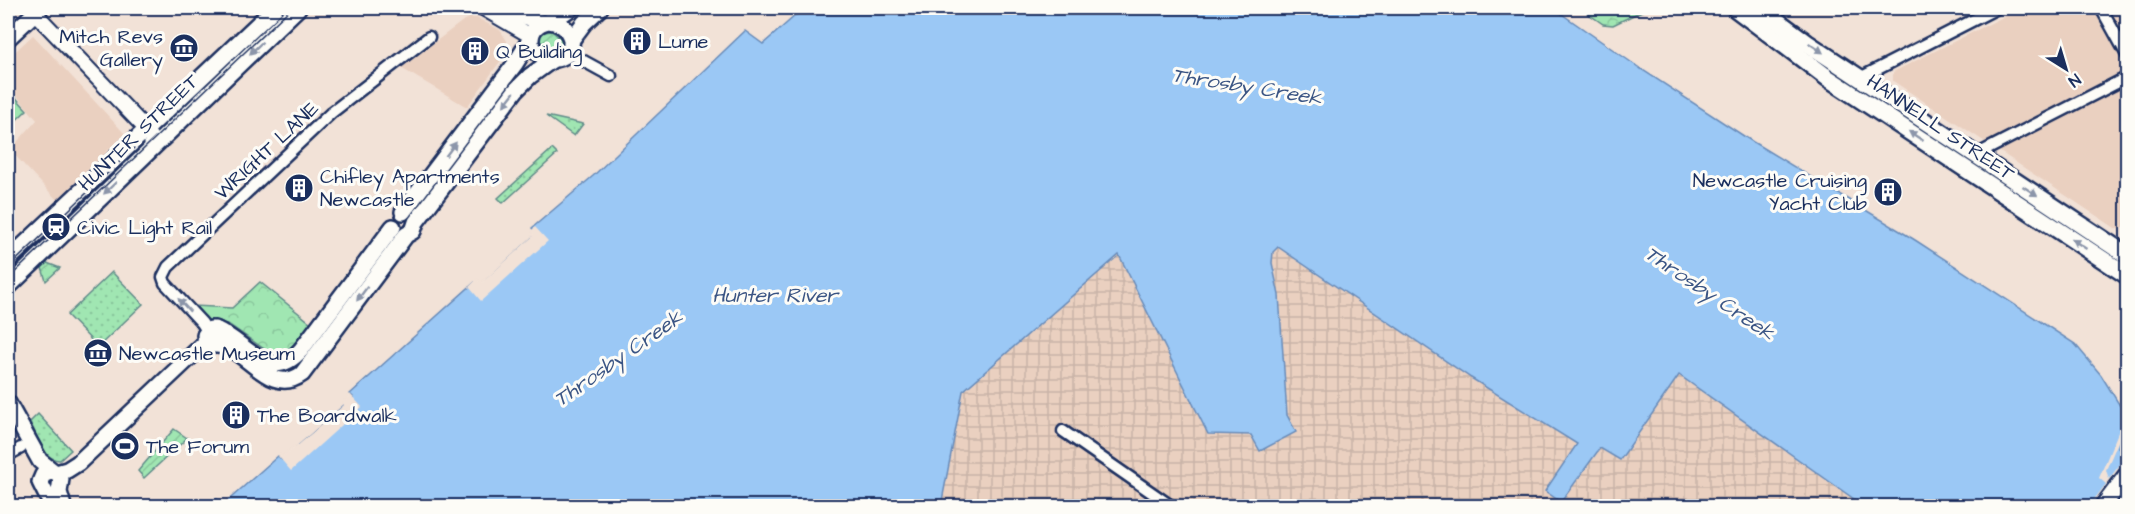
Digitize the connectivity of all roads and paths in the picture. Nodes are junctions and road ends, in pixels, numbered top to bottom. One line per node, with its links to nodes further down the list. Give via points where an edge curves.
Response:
1 (275, 8): 22 (main road, HUNTER STREET)
2 (298, 8): 23 (main road, HUNTER STREET, one-way to 23)
3 (483, 8): 15 (street)
4 (504, 8): 12 (street, via 517,15)
5 (571, 8): 12 (main road)
6 (600, 8): 16 (main road, via 584,23)
7 (1760, 8): 21 (highway, HANNELL STREET, one-way to 21)
8 (1996, 8): 21 (street)
9 (2101, 8): 17 (street)
10 (35, 9): 14 (main road); 22 (street)
11 (1743, 10): 29 (highway, HANNELL STREET, one-way to 11, via 1828,78)
12 (548, 21): 15 (main road, via 536,27); 16 (main road, via 566,29)
13 (429, 37): 31 (street, WRIGHT LANE, one-way to 13, via 166,286 165,272 297,144)
14 (8, 38)
15 (531, 38): 18 (main road, via 537,52); 25 (main road, one-way to 15)
16 (570, 46): 18 (main road, via 562,57); 19 (street)
17 (2127, 57)
18 (552, 60): 25 (main road, one-way to 25, via 516,90)
19 (611, 76)
20 (2127, 77): 24 (street)
21 (1860, 78): 24 (highway, HANNELL STREET)
22 (146, 129): 23 (street); 28 (main road, HUNTER STREET)
23 (152, 148): 30 (main road, HUNTER STREET, one-way to 30)
24 (1976, 155): 27 (highway, HANNELL STREET, one-way to 27)
25 (410, 217): 26 (main road, via 413,231); 26 (main road, via 395,217)
26 (399, 231): 31 (main road, via 287,363 267,363 232,338)
27 (2123, 248)
28 (8, 260)
29 (2127, 276)
30 (8, 287)
31 (211, 337): 37 (main road)
32 (8, 403): 35 (main road)
33 (8, 417): 35 (main road)
34 (1063, 431): 41 (street)
35 (19, 449): 37 (main road, via 40,461); 38 (main road)
36 (2127, 473): 42 (main road)
37 (57, 479): 38 (main road, via 51,492); 40 (main road)
38 (41, 486): 39 (main road)
39 (52, 507)
40 (63, 507)
41 (1171, 507)
42 (2103, 507)

